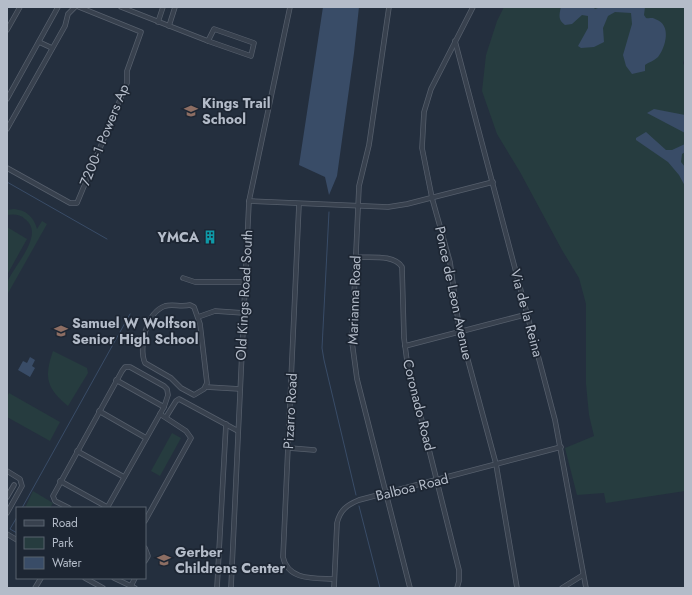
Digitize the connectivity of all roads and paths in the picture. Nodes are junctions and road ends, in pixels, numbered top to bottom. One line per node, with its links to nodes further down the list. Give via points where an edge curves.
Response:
1 (20, 7): 13 (street)
2 (58, 7): 16 (street)
3 (75, 7): 17 (street, via 68,14 65,26)
4 (79, 7): 20 (street, 7200-1 Powers Ap, via 141,32 127,71 127,83 77,203 70,203)
5 (121, 7): 11 (street)
6 (163, 7): 11 (street)
7 (175, 7): 12 (street)
8 (290, 7): 23 (street, Old Kings Road South)
9 (389, 7): 25 (street, Marianna Road, via 369,145 359,186)
10 (473, 7): 15 (street, Ponce de Leon Avenue)
11 (158, 22): 12 (street)
12 (169, 26): 14 (street)
13 (7, 30)
14 (208, 41): 14 (street, via 251,56 254,43 214,29)
15 (455, 41): 21 (street, Via de la Reina); 22 (street, Ponce de Leon Avenue, via 431,89 424,112 422,148)
16 (39, 42): 17 (street); 18 (street)
17 (52, 48): 19 (street)
18 (7, 98)
19 (7, 129)
20 (7, 168)
21 (493, 182): 22 (street); 30 (street, Via de la Reina)
22 (432, 198): 25 (street, via 396,206); 32 (street, Ponce de Leon Avenue, via 447,247)
23 (249, 202): 24 (street); 28 (street, Old Kings Road South)
24 (299, 204): 25 (street); 45 (street, Pizarro Road)
25 (358, 206): 26 (street, Marianna Road)
26 (356, 257): 33 (street, Coronado Road, via 391,259 398,261 402,267); 54 (street, Marianna Road, via 352,329 354,361)
27 (183, 278): 28 (street, via 195,282)
28 (245, 282): 29 (street, Old Kings Road South)
29 (244, 313): 31 (street, via 216,311); 36 (street, Old Kings Road South)
30 (528, 314): 32 (street); 44 (street, Via de la Reina)
31 (198, 317): 35 (street, via 204,350); 35 (street, via 194,307 190,305 163,307 153,316 144,335 143,351 145,363 171,378 190,394 194,395)
32 (460, 332): 33 (street); 48 (street, Ponce de Leon Avenue)
33 (405, 346): 51 (street, Coronado Road)
34 (116, 380): 37 (street); 37 (street, via 123,369 130,367 164,386 168,391); 38 (street)
35 (206, 387): 36 (street)
36 (240, 389): 42 (street, Old Kings Road South)
37 (164, 407): 39 (street)
38 (99, 412): 43 (street); 47 (street)
39 (160, 414): 40 (street); 43 (street)
40 (166, 417): 41 (street, via 179,399); 60 (street, via 191,438)
41 (226, 424): 42 (street); 71 (street)
42 (238, 431): 72 (street, Old Kings Road South)
43 (146, 438): 50 (street)
44 (561, 447): 48 (street, Balboa Road); 63 (street, Via de la Reina)
45 (289, 448): 46 (street); 67 (street, Pizarro Road, via 283,554 285,562 291,572 298,576)
46 (314, 450)
47 (77, 451): 50 (street); 52 (street)
48 (496, 464): 51 (street, Balboa Road); 76 (street, Ponce de Leon Avenue)
49 (7, 471): 59 (street, via 20,479 22,486)
50 (124, 477): 58 (street)
51 (437, 480): 54 (street, Balboa Road); 75 (street, Coronado Road, via 460,570)
52 (60, 481): 56 (street, via 52,496 55,501); 57 (street)
53 (14, 485): 55 (street)
54 (386, 493): 67 (street, Balboa Road, via 352,503 342,510 337,523); 74 (street, Marianna Road)
55 (7, 497)
56 (67, 507)
57 (105, 507)
58 (108, 507)
59 (7, 513)
60 (146, 519)
61 (7, 534): 62 (street)
62 (16, 539)
63 (583, 575): 77 (street); 78 (street, Via de la Reina)
64 (40, 579): 68 (street)
65 (87, 579): 69 (street)
66 (116, 579): 70 (street)
67 (334, 579): 73 (street, Balboa Road)
68 (35, 588)
69 (103, 588)
70 (132, 588)
71 (218, 588)
72 (231, 588)
73 (334, 588)
74 (410, 588)
75 (457, 588)
76 (517, 588)
77 (562, 588)
78 (586, 588)

